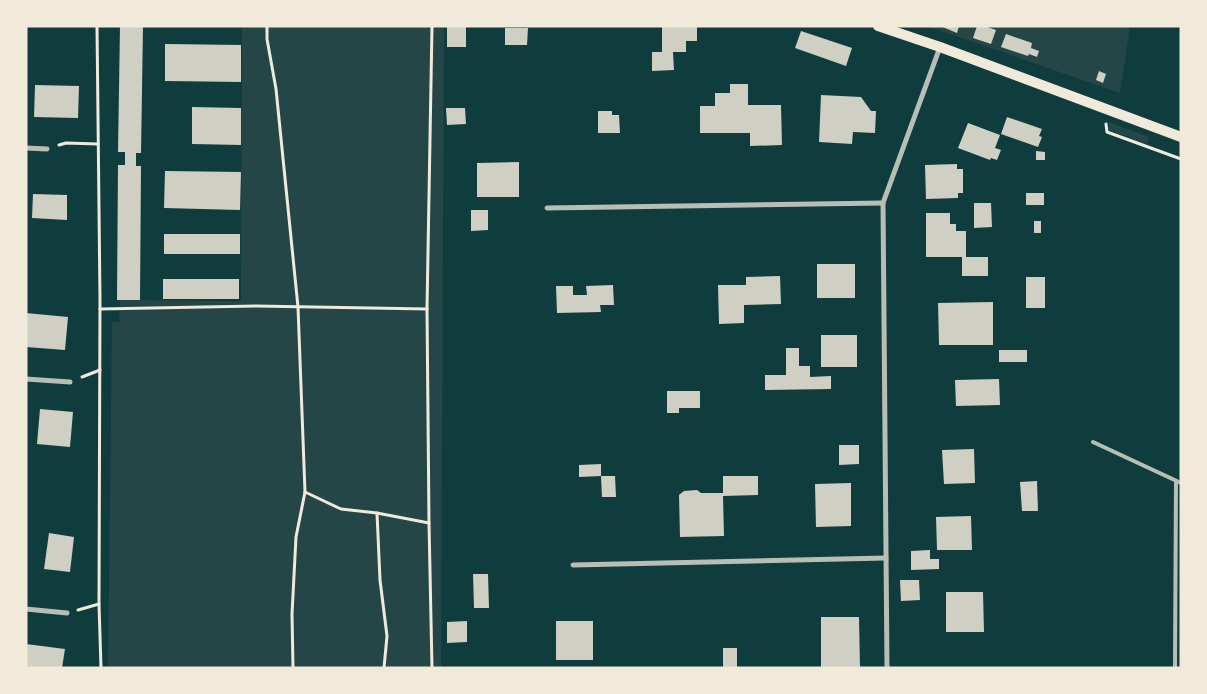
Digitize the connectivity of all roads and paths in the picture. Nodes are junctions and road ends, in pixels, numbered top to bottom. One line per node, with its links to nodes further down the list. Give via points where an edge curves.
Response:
1 (97, 26): 8 (path)
2 (267, 26): 14 (path)
3 (432, 26): 16 (path)
4 (878, 26): 5 (main road)
5 (940, 47): 7 (main road); 12 (street)
6 (1107, 132): 11 (path)
7 (1181, 137)
8 (98, 144): 10 (path, via 66,143); 15 (path)
9 (26, 148): 10 (street)
10 (47, 149)
11 (1181, 159)
12 (883, 203): 13 (street); 25 (street)
13 (547, 208)
14 (298, 307): 15 (path); 16 (path); 22 (path)
15 (100, 309): 17 (path)
16 (427, 309): 24 (path)
17 (100, 370): 19 (path); 27 (path)
18 (26, 378): 19 (street)
19 (70, 382)
20 (1093, 442): 21 (lane)
21 (1178, 482): 35 (lane)
22 (305, 492): 23 (path, via 341,509); 31 (path, via 296,537)
23 (377, 513): 24 (path); 32 (path, via 387,636)
24 (429, 523): 33 (path)
25 (886, 558): 26 (street); 34 (street)
26 (572, 565)
27 (99, 604): 29 (path); 30 (path)
28 (26, 609): 29 (street)
29 (67, 613)
30 (101, 668)
31 (293, 668)
32 (384, 668)
33 (432, 668)
34 (887, 668)
35 (1175, 668)

